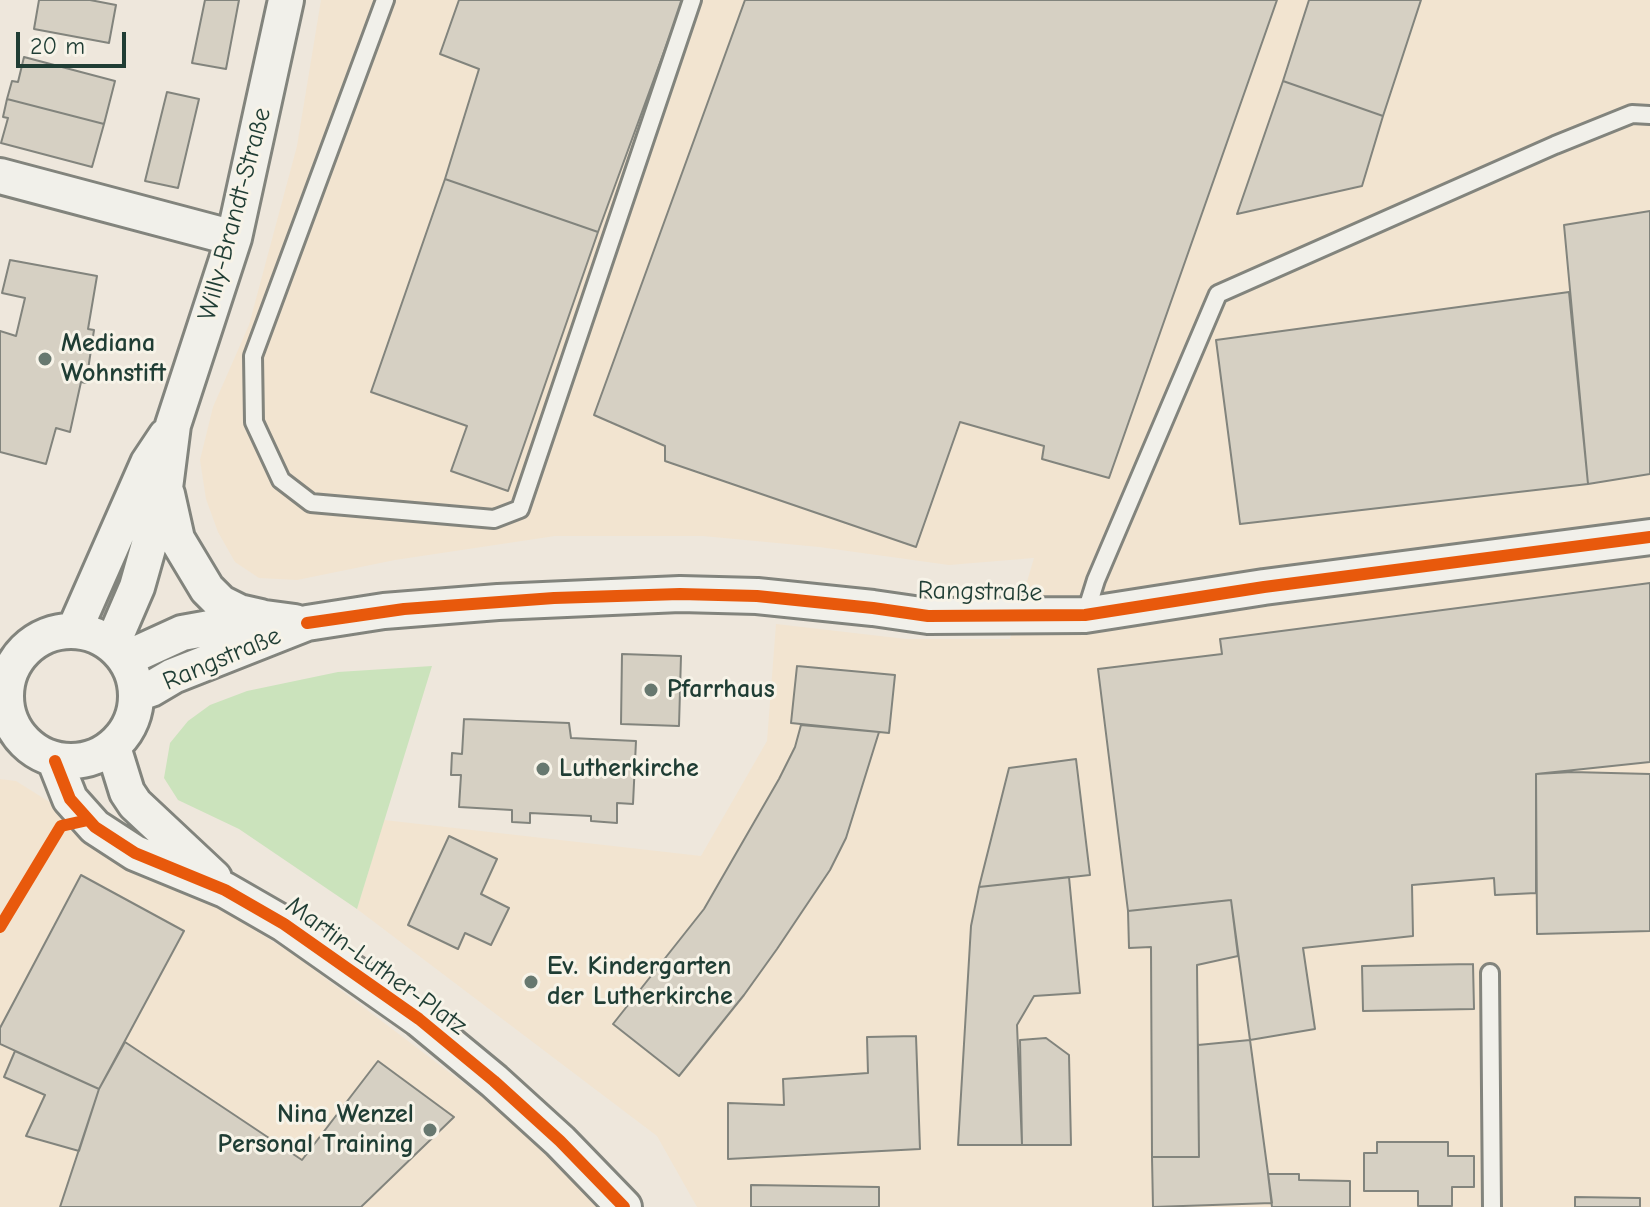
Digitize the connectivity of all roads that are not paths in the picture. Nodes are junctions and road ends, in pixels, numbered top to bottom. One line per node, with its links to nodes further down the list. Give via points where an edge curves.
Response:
1 (286, 0): 6 (street, Willy-Brandt-Straße)
2 (385, 0): 3 (lane, via 253,356 254,422 281,480 311,503 494,519 520,509)
3 (692, 0)
4 (1650, 115): 10 (lane, via 1632,114 1555,145 1218,294)
5 (0, 176): 6 (street)
6 (234, 238): 7 (street, Willy-Brandt-Straße)
7 (173, 425): 8 (street, Willy-Brandt-Straße); 13 (street, Willy-Brandt-Straße, via 148,463)
8 (165, 488): 11 (street, via 177,539 207,589 239,612); 14 (street, Willy-Brandt-Straße)
9 (1650, 537): 10 (street, Rangstraße)
10 (1085, 615): 12 (street, Rangstraße, via 928,616 757,596 680,594 404,609)
11 (265, 618): 12 (street, Rangstraße); 14 (street, Rangstraße, via 182,633)
12 (307, 623): 15 (street, Rangstraße)
13 (74, 631): 14 (street, via 88,633); 16 (street, via 57,632 27,648 15,661)
14 (118, 652): 15 (street, via 131,670)
15 (137, 694): 18 (street, via 131,723)
16 (3, 695): 17 (street, via 13,727)
17 (11, 745): 19 (street)
18 (113, 747): 19 (street, via 86,761); 20 (street, Martin-Luther-Platz, via 135,804)
19 (55, 761): 20 (street, Martin-Luther-Platz, via 70,799 95,827 135,853)
20 (225, 890): 22 (street, Martin-Luther-Platz, via 284,924 419,1019 560,1141)
21 (1490, 973): 23 (lane)
22 (624, 1207)
23 (1492, 1207)

